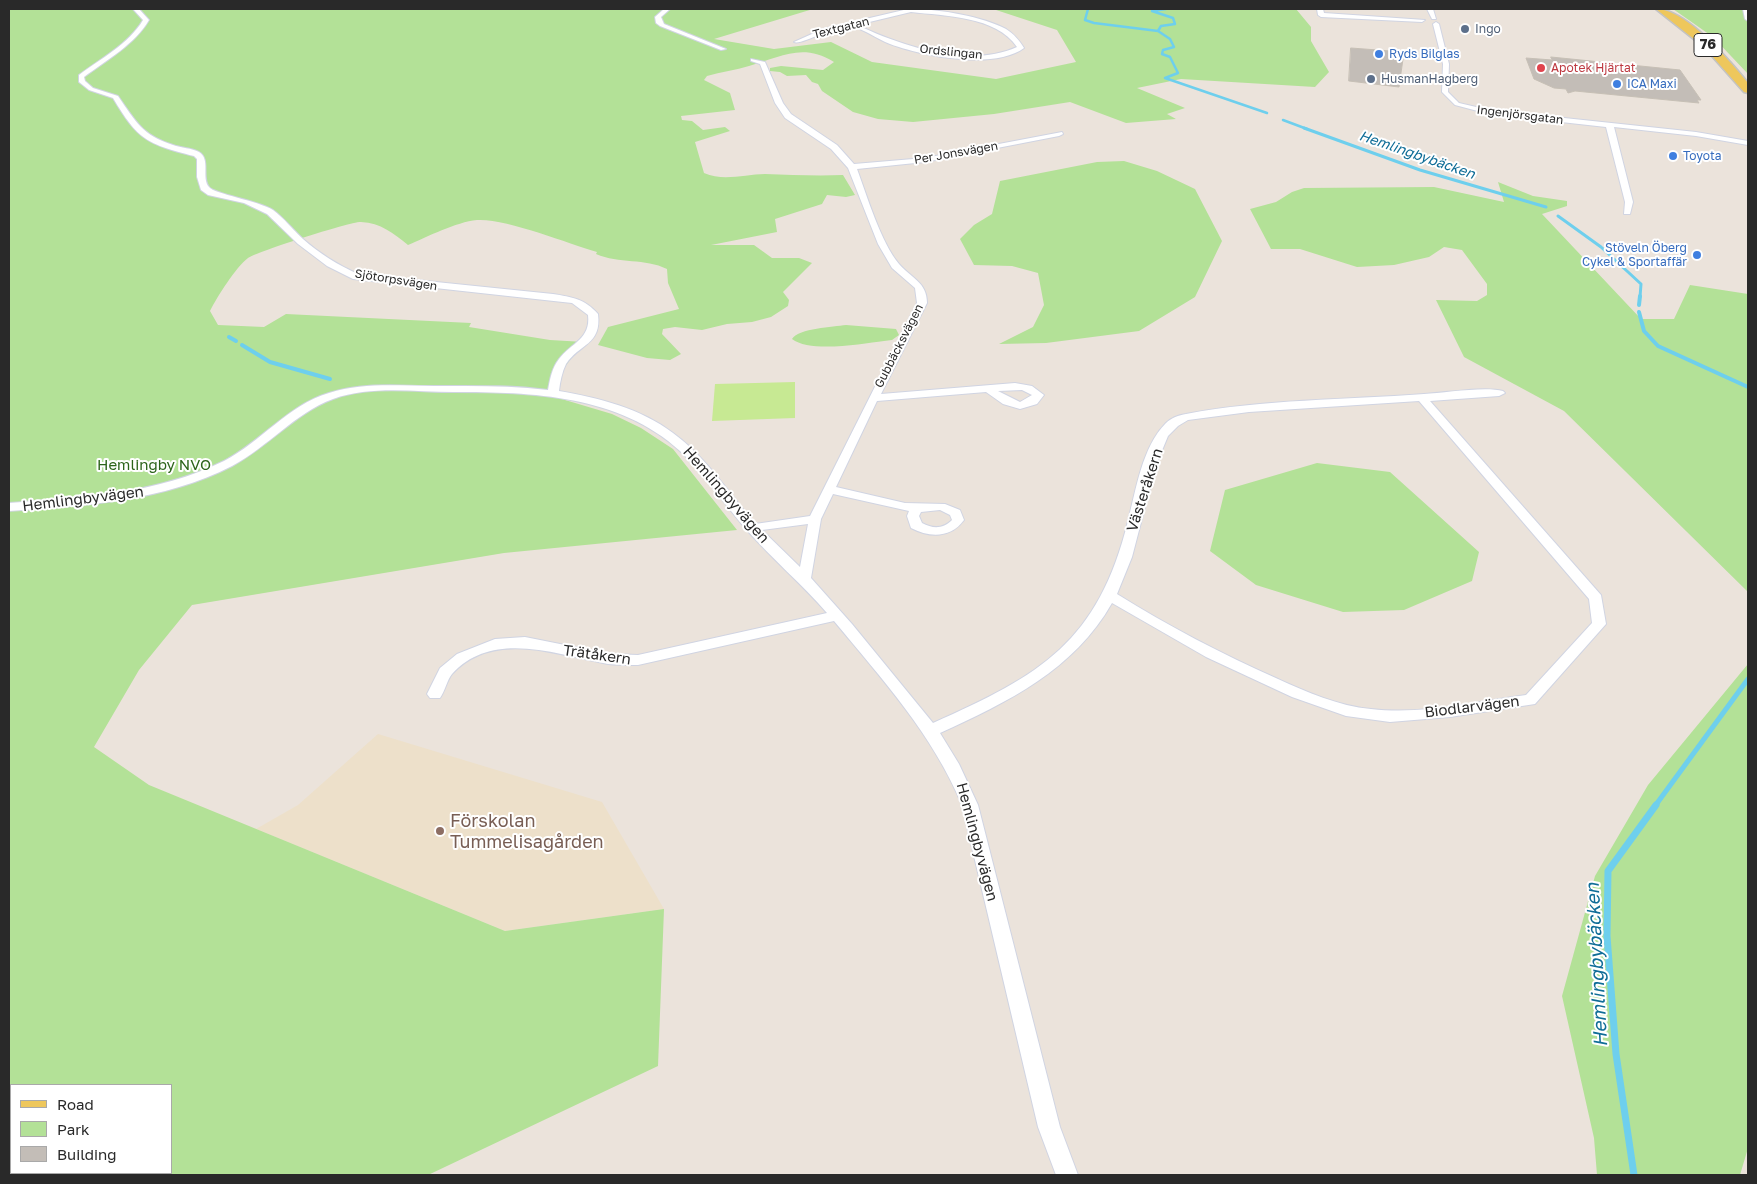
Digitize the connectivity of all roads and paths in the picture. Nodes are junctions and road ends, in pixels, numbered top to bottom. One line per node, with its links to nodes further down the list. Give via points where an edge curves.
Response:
1 (136, 9): 23 (street, Sjötorpsvägen, via 146,20 144,24 81,76 82,82 91,89 116,97 133,126 142,134 197,154 201,159 200,177 204,188 211,193 247,201 270,212 300,242 330,264 356,277 552,297 582,304 593,314 594,327 586,342 563,361)
2 (667, 9): 12 (street, via 658,18 662,25)
3 (912, 9): 10 (street, Textgatan); 10 (street, Ordslingan, via 979,20 1008,33 1021,48 996,56 942,53 898,45)
4 (1430, 9): 9 (street, Ingenjörsgatan)
5 (1660, 9): 14 (main road, 76, via 1688,26 1728,65)
6 (1746, 9): 8 (street)
7 (1320, 12): 9 (street)
8 (1748, 19)
9 (1439, 21): 15 (street, Ingenjörsgatan, via 1446,64 1445,92 1457,104 1496,113)
10 (852, 25): 11 (street, Textgatan, via 817,32)
11 (798, 42)
12 (723, 49)
13 (753, 60): 20 (street, Gubbäcksvägen, via 763,63 788,116 834,148)
14 (1748, 90)
15 (1610, 126): 17 (street, Ingenjörsgatan); 21 (street, via 1629,202)
16 (1059, 134): 20 (street, Per Jonsvägen, via 925,160)
17 (1696, 134): 18 (street, Ingenjörsgatan); 19 (street, Ingenjörsgatan)
18 (1748, 136)
19 (1748, 143)
20 (852, 167): 25 (street, Gubbäcksvägen, via 882,244 895,266 919,287 922,295 922,303)
21 (1627, 212)
22 (989, 389): 25 (street, Gubbäcksvägen)
23 (552, 392): 28 (street, Hemlingbyvägen, via 435,388 350,391 295,413 257,445 228,463 190,479 139,494); 31 (street, Hemlingbyvägen, via 636,415 671,434)
24 (1499, 393): 26 (street, Västeråkern)
25 (873, 398): 27 (street, Gubbäcksvägen)
26 (1423, 399): 33 (street, Västeråkern, via 1249,409 1186,416 1169,426 1144,483 1128,547); 33 (street, Biodlarvägen, via 1596,598 1599,624 1530,700 1410,715 1372,715 1344,710 1318,702 1242,668)
27 (830, 489): 29 (street); 30 (street, Gubbäcksvägen)
28 (9, 507)
29 (916, 508)
30 (815, 519): 31 (street); 32 (street, Gubbäcksvägen)
31 (752, 528): 32 (street, Hemlingbyvägen)
32 (804, 580): 34 (street, Hemlingbyvägen)
33 (1110, 596): 36 (street, Västeråkern, via 1092,624 1062,656 1028,682)
34 (837, 616): 35 (street, Trätåkern, via 638,660 610,659 525,642 495,644 462,658 444,672); 36 (street, Hemlingbyvägen)
35 (435, 694)
36 (931, 731): 37 (street, Hemlingbyvägen, via 958,774 970,805 1044,1108)
37 (1067, 1175)

